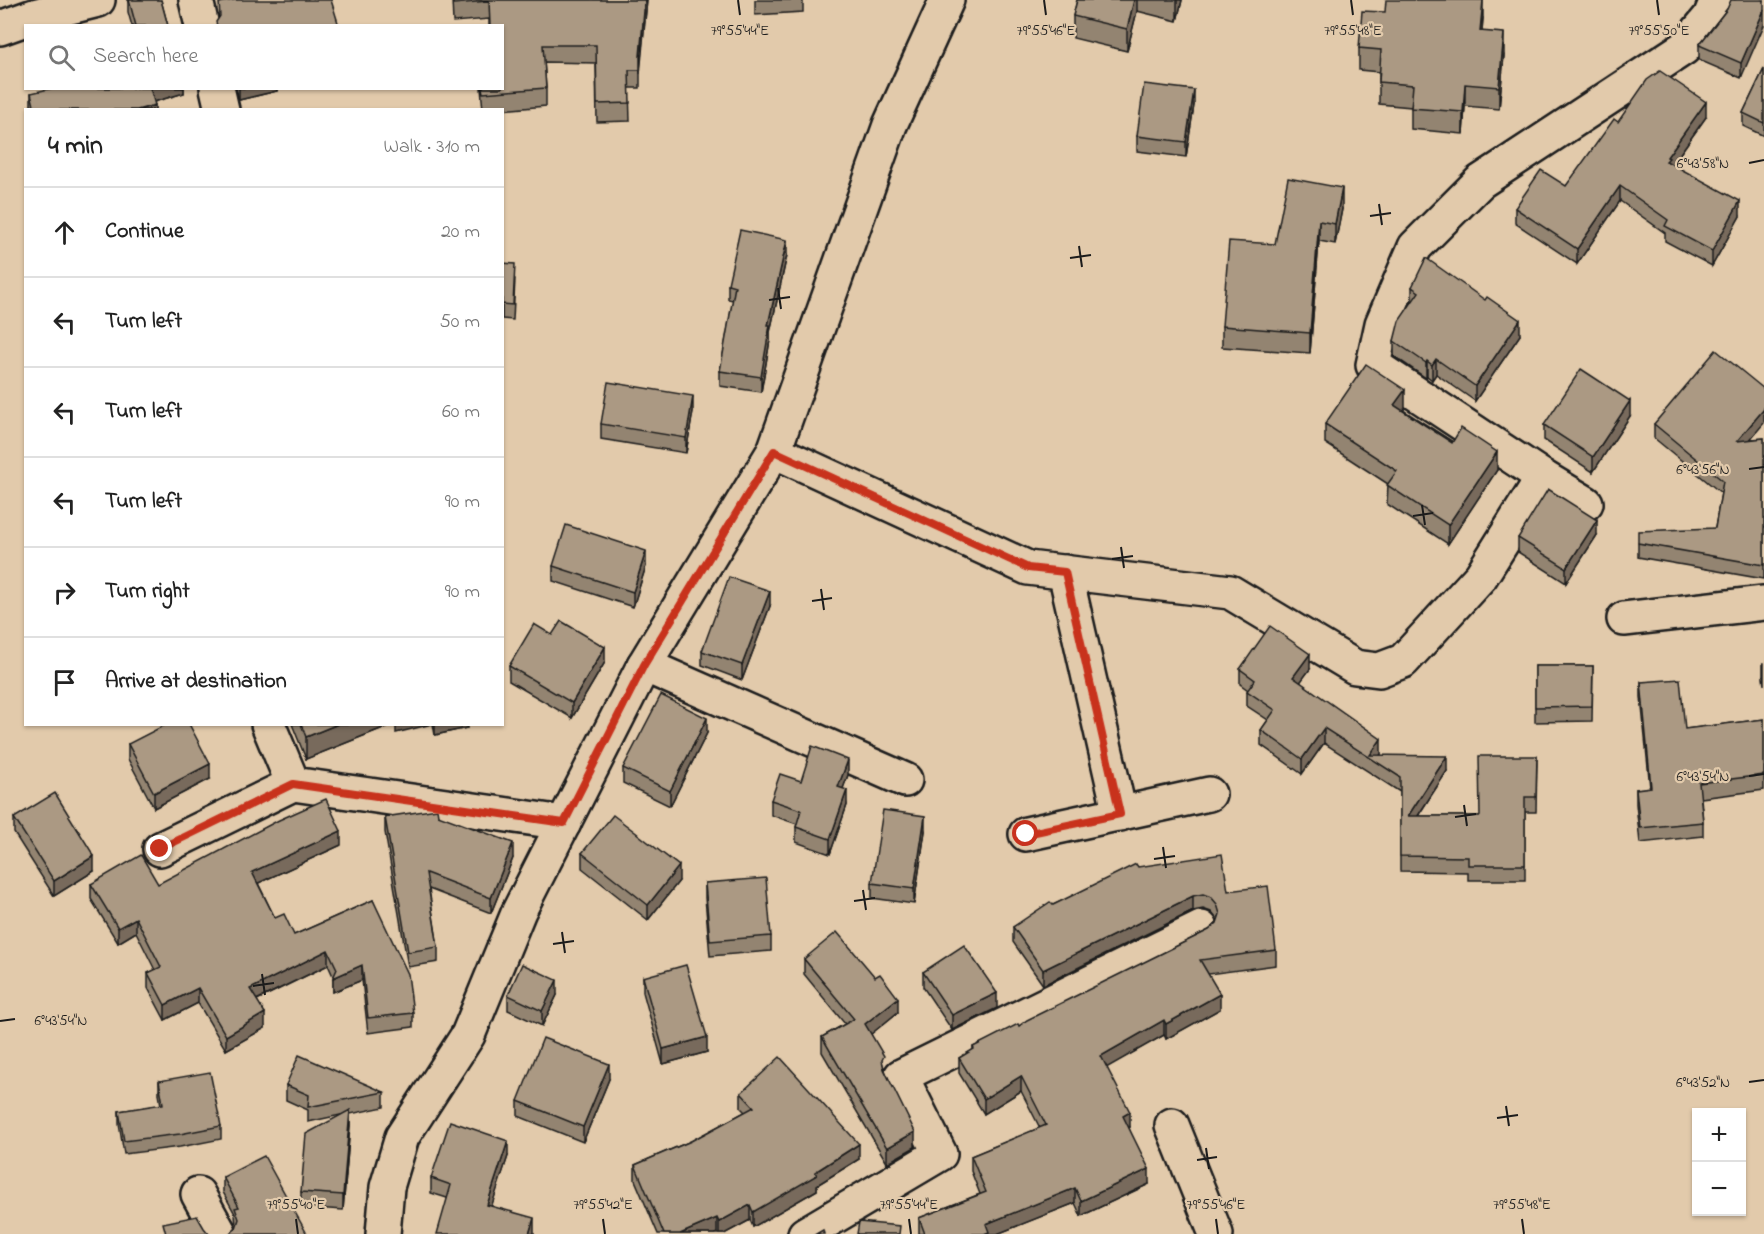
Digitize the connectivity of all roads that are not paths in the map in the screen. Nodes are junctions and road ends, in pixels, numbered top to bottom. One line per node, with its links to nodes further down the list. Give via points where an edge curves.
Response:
1 (98, 0): 6 (street)
2 (196, 0): 5 (street)
3 (947, 0): 9 (street, via 890,125)
4 (1717, 0): 10 (street, via 1710,17 1684,48 1480,182 1415,247 1382,324 1373,365)
5 (202, 24)
6 (0, 28)
7 (217, 90): 8 (street)
8 (222, 108)
9 (774, 451): 12 (street, via 1028,568); 15 (street)
10 (1544, 477): 11 (street); 12 (street, via 1481,576 1403,661 1379,670 1355,667 1230,592)
11 (1586, 503)
12 (1065, 572): 20 (street)
13 (1764, 603): 14 (street)
14 (1624, 619)
15 (644, 665): 17 (street); 21 (street)
16 (269, 726): 18 (street)
17 (906, 780)
18 (293, 784): 21 (street); 23 (street)
19 (1209, 794): 20 (street)
20 (1120, 814): 22 (street)
21 (564, 823): 28 (street, via 519,911 468,1035 402,1137 387,1187)
22 (1026, 834)
23 (160, 849)
24 (1201, 928): 29 (street, via 901,1076 940,1154)
25 (1172, 1125): 30 (street)
26 (198, 1194): 27 (street)
27 (220, 1234)
28 (383, 1234)
29 (805, 1234)
30 (1216, 1234)

